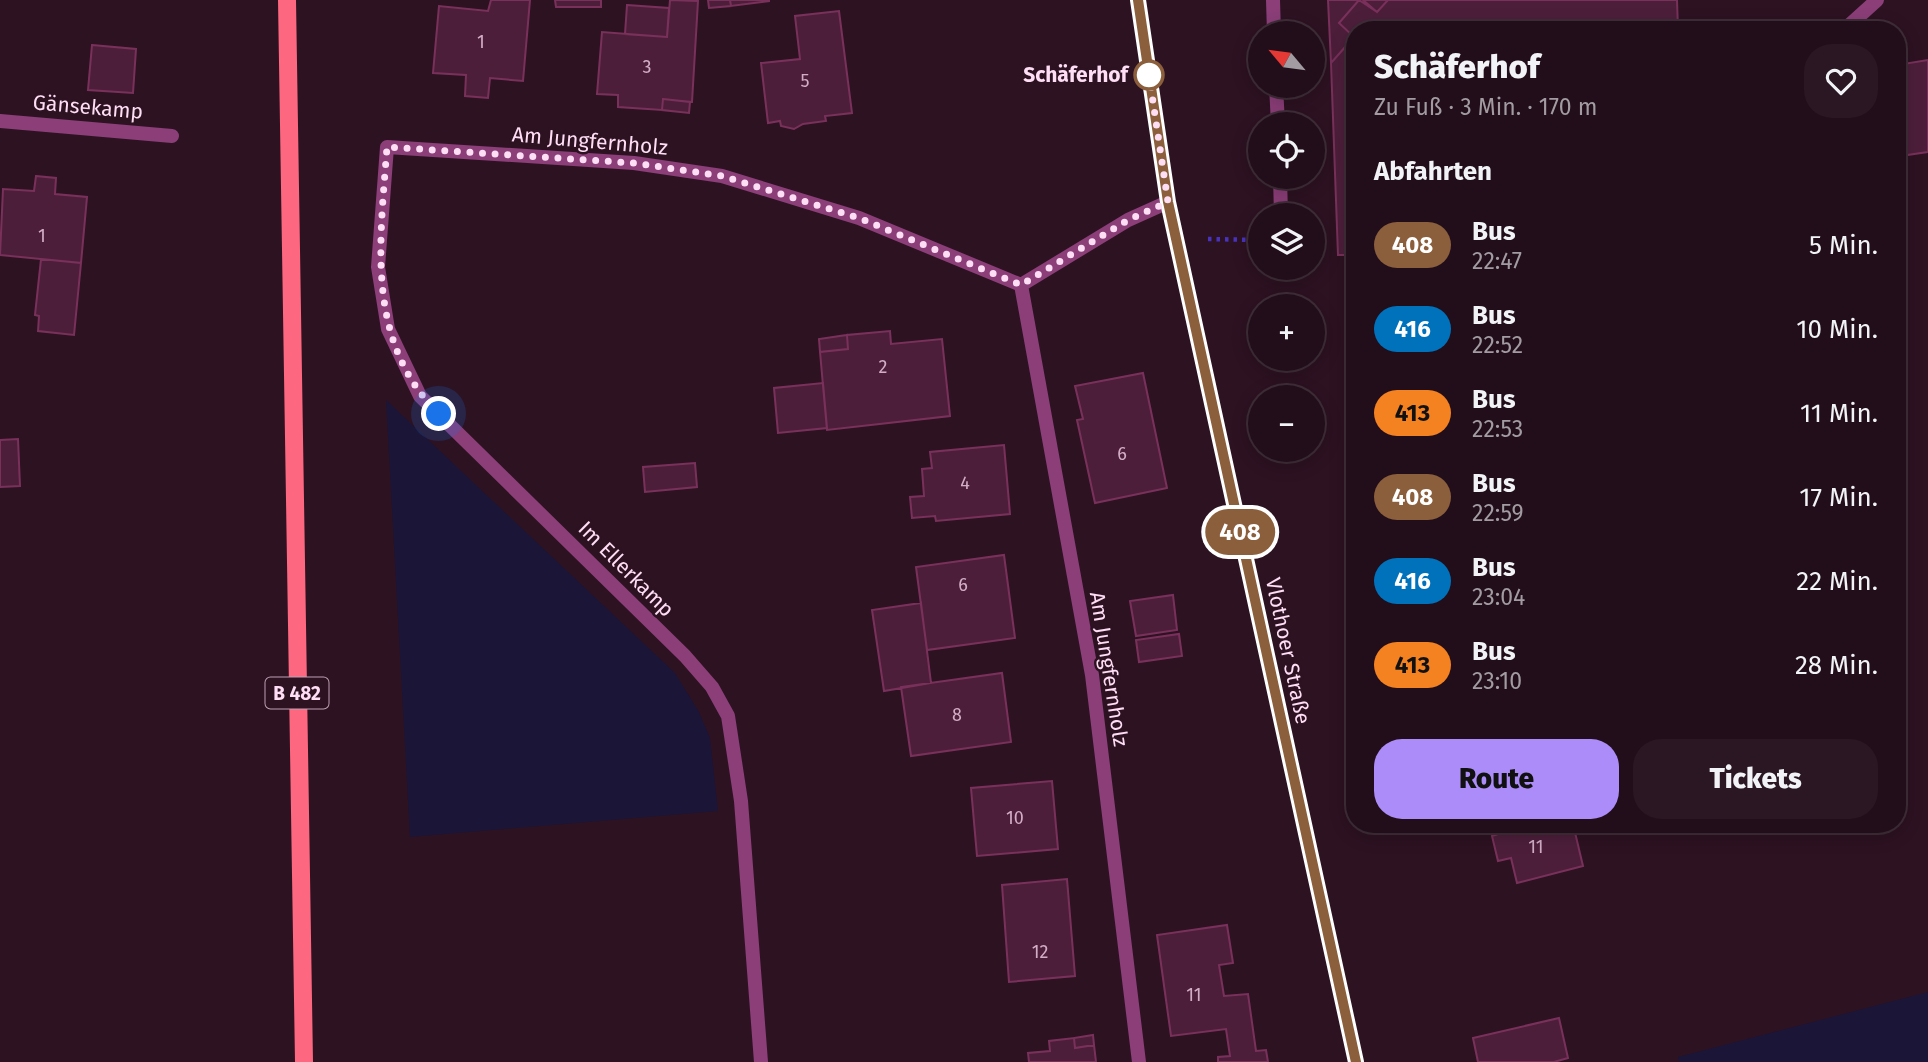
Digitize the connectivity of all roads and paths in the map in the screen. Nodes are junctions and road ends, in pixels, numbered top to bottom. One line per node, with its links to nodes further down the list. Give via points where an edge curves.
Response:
1 (288, 0): 14 (main road, B 482)
2 (1138, 0): 10 (street, Vlothoer Straße)
3 (1273, 0): 5 (street)
4 (1877, 0): 6 (street)
5 (1274, 21)
6 (1854, 21)
7 (0, 121): 8 (street, Gänsekamp)
8 (172, 136)
9 (387, 147): 13 (street, Am Jungfernholz, via 634,163 722,176 859,218); 15 (street, Im Ellerkamp, via 378,267 388,329 420,396 685,656 712,687 728,716 741,801)
10 (1168, 202): 11 (street, Vlothoer Straße); 13 (street, via 1128,220)
11 (1176, 238): 12 (path); 17 (street, Vlothoer Straße)
12 (1248, 240)
13 (1021, 285): 16 (street, Am Jungfernholz, via 1091,675)
14 (304, 1062)
15 (761, 1062)
16 (1139, 1062)
17 (1356, 1062)

